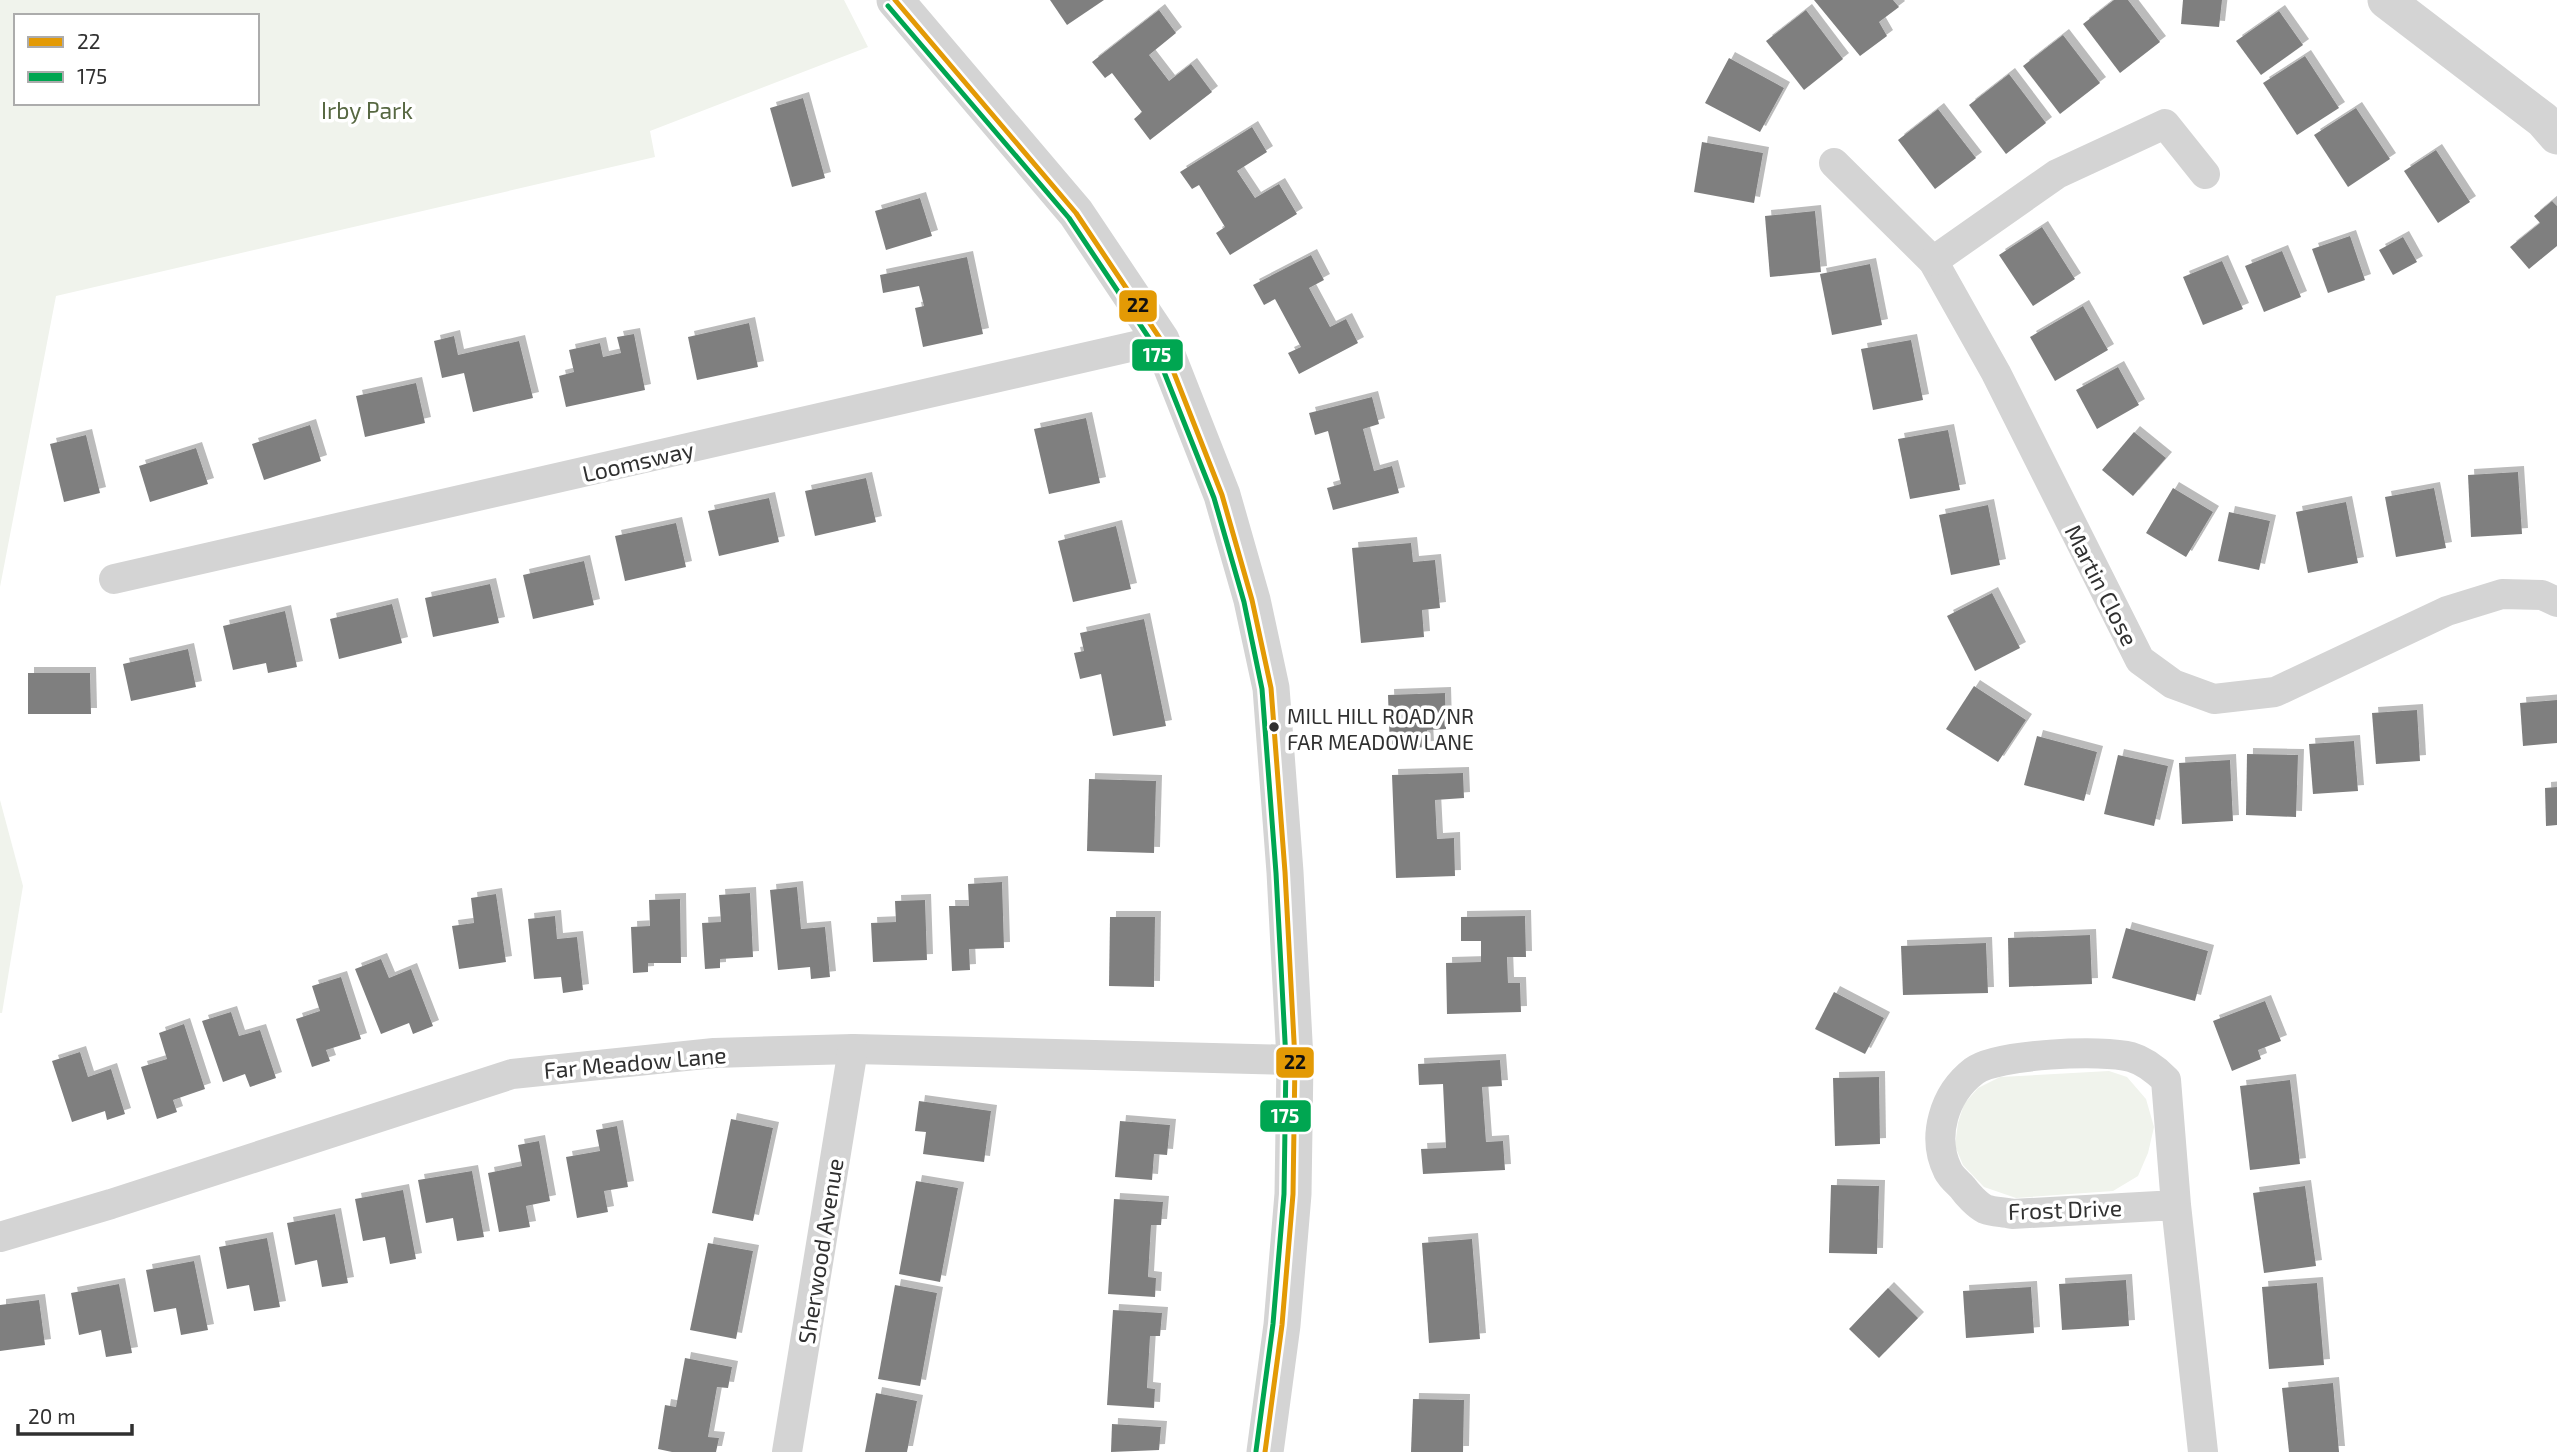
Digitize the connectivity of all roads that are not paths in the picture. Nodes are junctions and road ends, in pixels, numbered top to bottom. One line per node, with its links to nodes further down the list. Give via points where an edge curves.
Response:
1 (895, 0): 7 (street, via 1076,213)
2 (2386, 0): 3 (street, via 2543,120)
3 (2557, 136)
4 (1834, 163): 6 (street, Martin Close)
5 (2204, 174): 6 (street, via 2165,124 2057,174)
6 (1933, 261): 9 (street, Martin Close, via 1996,373 2140,660 2173,684 2214,699 2275,691 2447,611 2502,594 2542,596)
7 (1161, 340): 8 (street, Loomsway); 11 (street, via 1222,495 1271,688)
8 (114, 579)
9 (2557, 602)
10 (853, 1049): 11 (street, Far Meadow Lane); 13 (street, Far Meadow Lane, via 714,1053 512,1074); 14 (street, Sherwood Avenue)
11 (1295, 1060): 15 (street, via 1293,1194)
12 (2176, 1205): 12 (street, Frost Drive, via 2166,1080 2132,1057 2097,1052 2006,1060 1976,1069 1955,1090 1943,1116 1939,1143 1949,1172 1985,1209 2012,1214); 16 (street, Frost Drive)
13 (0, 1237)
14 (787, 1452)
15 (1265, 1452)
16 (2203, 1452)

